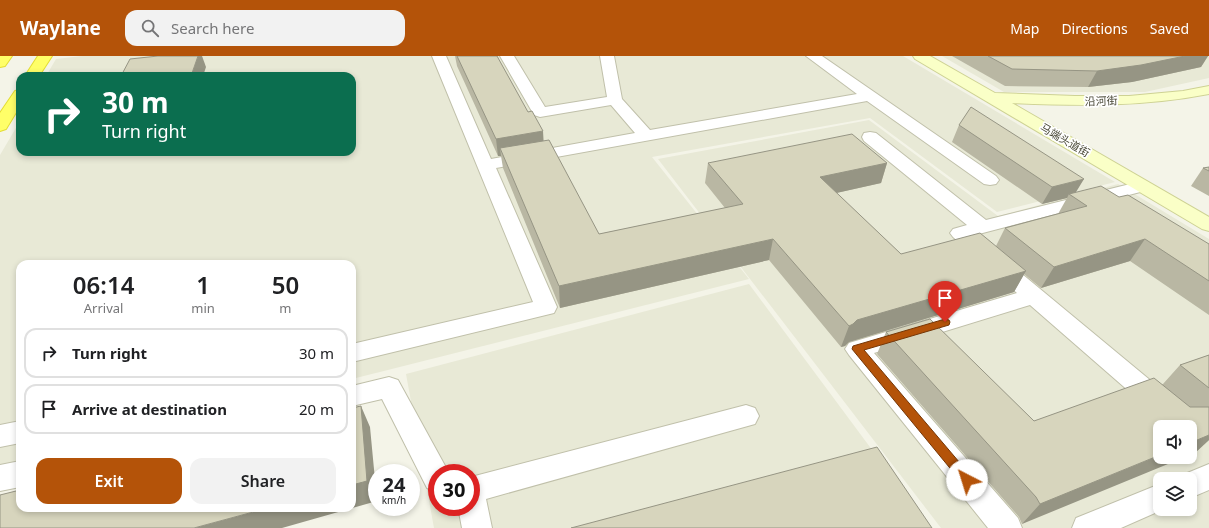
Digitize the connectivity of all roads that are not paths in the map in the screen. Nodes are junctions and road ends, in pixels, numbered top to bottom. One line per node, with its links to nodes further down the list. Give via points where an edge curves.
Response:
1 (5, 56): 8 (highway)
2 (44, 56): 9 (highway)
3 (439, 56): 18 (street)
4 (507, 56): 14 (street, via 540,112)
5 (607, 56): 14 (street)
6 (813, 56): 11 (street)
7 (920, 56): 12 (street, 马端头道街)
8 (0, 63)
9 (34, 72)
10 (1209, 90): 12 (street, 沿河街, via 1181,96 1091,102)
11 (870, 96): 16 (street); 19 (street)
12 (993, 98): 20 (street, 马端头道街)
13 (16, 100): 15 (highway)
14 (615, 100): 16 (street)
15 (0, 126)
16 (646, 136): 18 (street)
17 (870, 137): 22 (street)
18 (485, 164): 24 (street, via 546,307)
19 (990, 180)
20 (1142, 186): 21 (street, 马端头道街); 22 (street)
21 (1209, 225)
22 (982, 227): 23 (street, via 960,232)
23 (1034, 296): 27 (street); 39 (street, via 857,349)
24 (356, 352)
25 (356, 395): 30 (street, via 389,387)
26 (746, 416): 35 (street)
27 (1180, 420)
28 (16, 433): 29 (street)
29 (0, 436)
30 (429, 464)
31 (16, 475): 33 (street)
32 (1209, 477): 34 (street)
33 (0, 478)
34 (1197, 482)
35 (480, 488)
36 (1153, 500): 40 (street)
37 (475, 516): 38 (street)
38 (477, 528)
39 (1007, 528)
40 (1087, 528)

